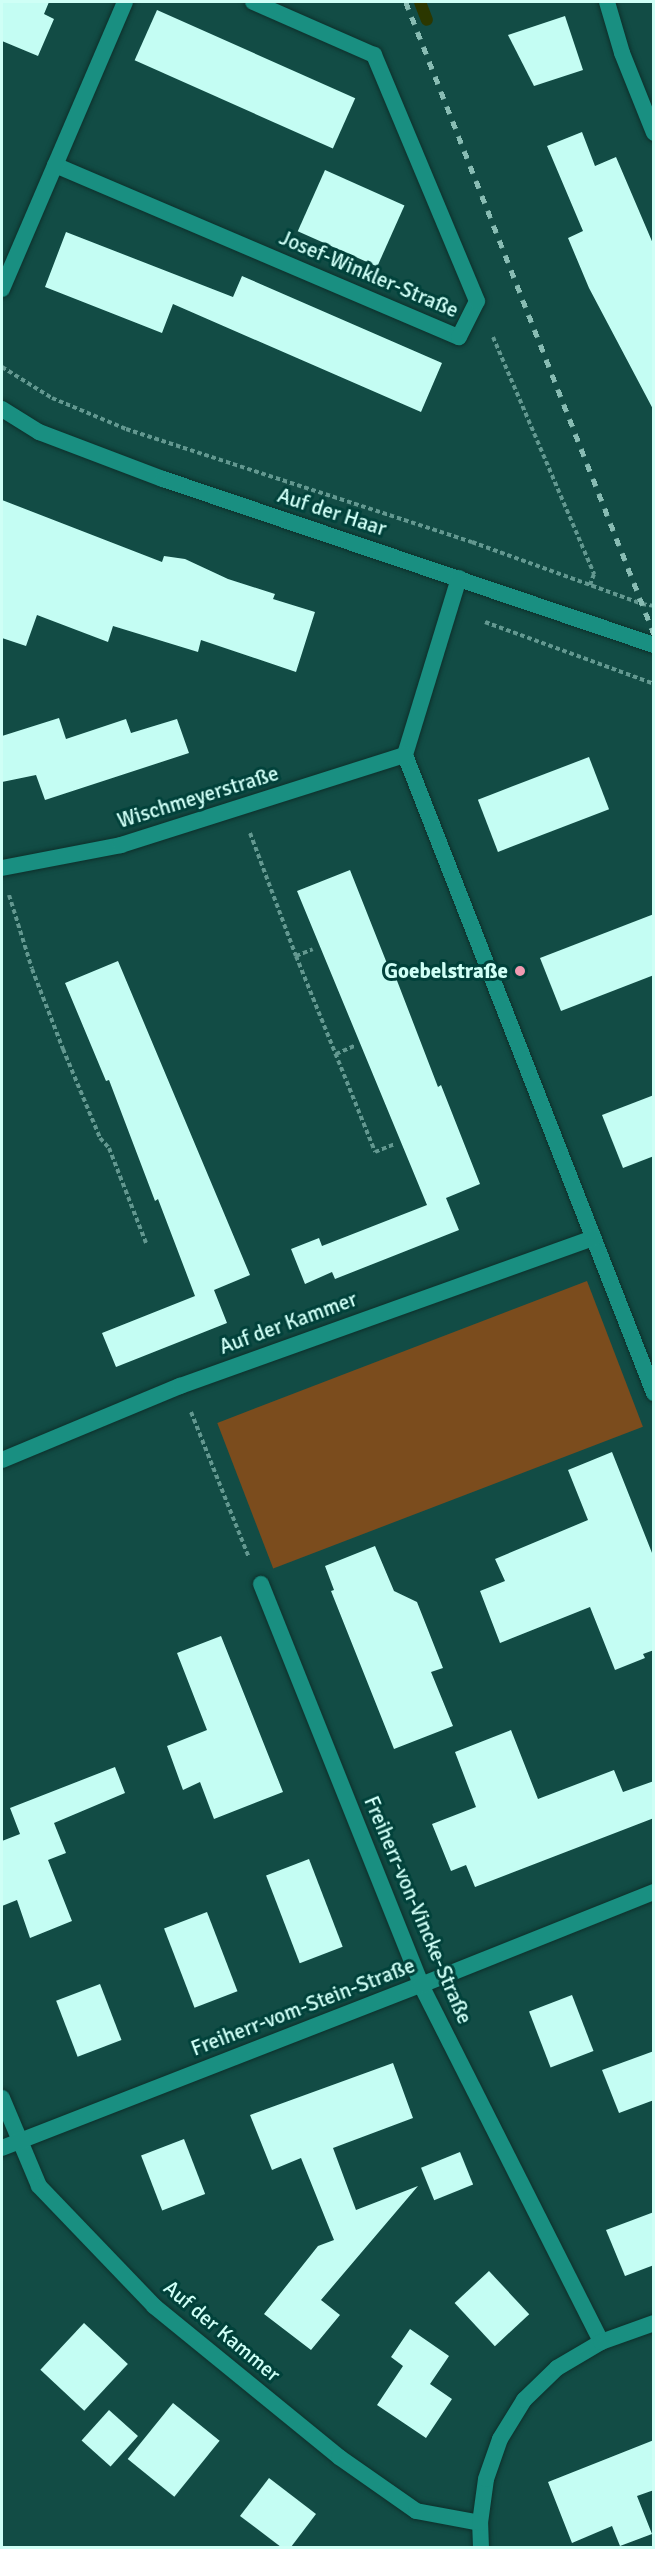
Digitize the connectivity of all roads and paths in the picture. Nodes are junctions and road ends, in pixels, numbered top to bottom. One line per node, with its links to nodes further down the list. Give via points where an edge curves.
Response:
1 (125, 2): 5 (street)
2 (253, 2): 7 (street, Josef-Winkler-Straße, via 374,55)
3 (607, 2): 4 (street)
4 (654, 134)
5 (55, 165): 6 (street); 7 (street, Josef-Winkler-Straße, via 459,337)
6 (2, 289)
7 (477, 301): 11 (path, via 594,574)
8 (2, 368): 11 (path, via 52,398 126,429 472,542)
9 (2, 409): 10 (street, Auf der Haar, via 39,432 163,479)
10 (459, 578): 13 (street, Auf der Haar); 14 (street)
11 (589, 585): 12 (path)
12 (654, 606)
13 (654, 645)
14 (405, 755): 15 (street, Wischmeyerstraße); 23 (street)
15 (241, 807): 16 (street, Wischmeyerstraße, via 121,845); 19 (path)
16 (2, 868)
17 (8, 892): 24 (path, via 63,1049 100,1138 109,1148)
18 (313, 950): 19 (path)
19 (296, 956): 21 (path)
20 (354, 1047): 21 (path)
21 (336, 1054): 22 (path, via 375,1152)
22 (395, 1144)
23 (593, 1238): 25 (street, Auf der Kammer); 26 (street)
24 (146, 1243)
25 (180, 1386): 27 (street, Auf der Kammer); 28 (path)
26 (654, 1394)
27 (2, 1460)
28 (261, 1584): 30 (street, Freiherr-von-Vincke-Straße)
29 (654, 1892): 30 (street, Freiherr-vom-Stein-Straße)
30 (421, 1986): 32 (street, Freiherr-vom-Stein-Straße); 35 (street, Freiherr-von-Vincke-Straße)
31 (2, 2098): 32 (street, Auf der Kammer)
32 (19, 2139): 33 (street, Freiherr-vom-Stein-Straße); 36 (street, Auf der Kammer, via 39,2186 154,2306 339,2457 417,2511)
33 (2, 2148)
34 (654, 2323): 35 (street)
35 (601, 2342): 36 (street, via 557,2368 524,2400 500,2439)
36 (480, 2523): 37 (street)
37 (481, 2547)

